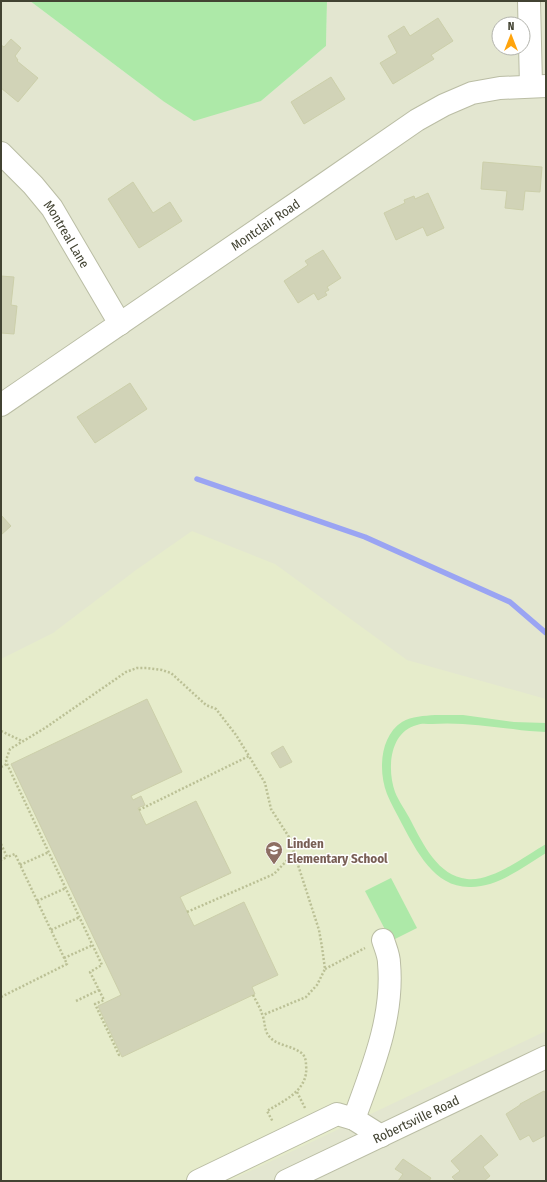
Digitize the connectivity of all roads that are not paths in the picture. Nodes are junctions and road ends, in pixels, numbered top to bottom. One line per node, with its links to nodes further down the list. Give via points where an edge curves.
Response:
1 (529, 1): 2 (street)
2 (539, 86): 4 (street, Montclair Road, via 500,88 472,93 417,120)
3 (1, 153): 4 (street, Montreal Lane, via 34,184 52,208)
4 (120, 324): 5 (street, Montclair Road)
5 (1, 405)
6 (383, 940): 8 (street, via 389,961 387,1016 380,1046)
7 (546, 1057): 9 (street, Robertsville Road)
8 (354, 1119): 9 (street); 11 (street, via 337,1114)
9 (381, 1136): 10 (street, Robertsville Road)
10 (295, 1179)
11 (198, 1181)

